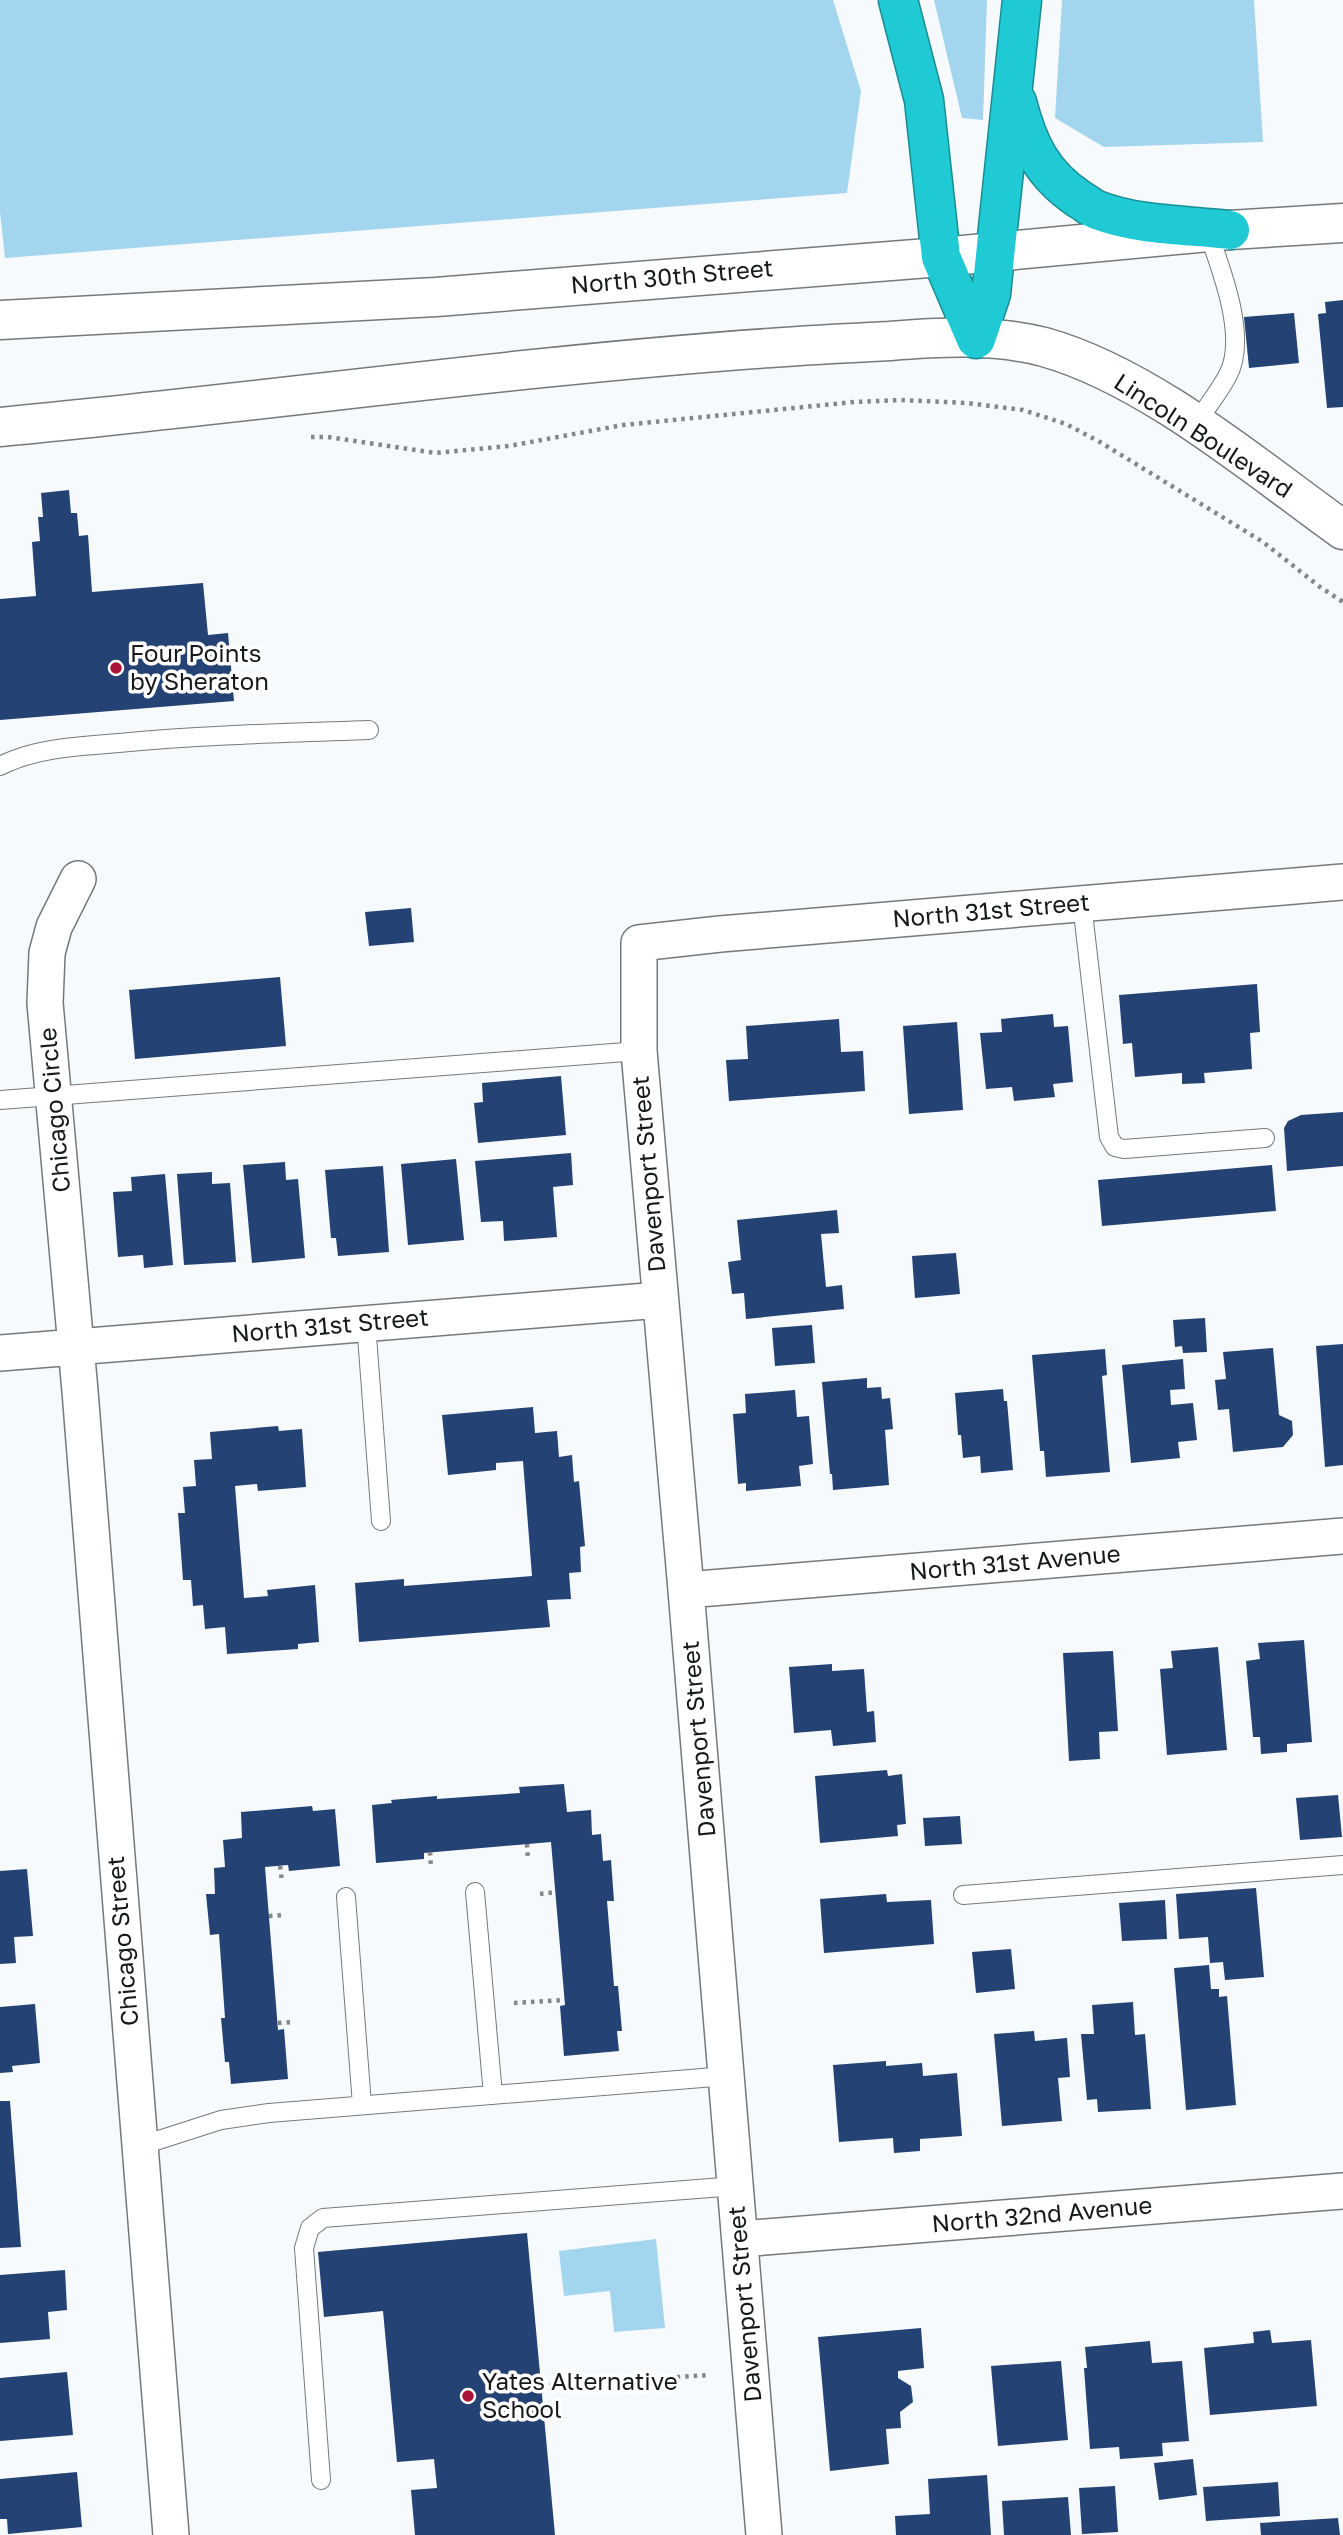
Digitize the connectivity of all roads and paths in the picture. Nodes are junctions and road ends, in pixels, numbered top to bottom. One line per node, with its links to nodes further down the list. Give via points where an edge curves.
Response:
1 (898, 0): 7 (highway, via 924,100)
2 (1023, 0): 3 (highway)
3 (1013, 87): 5 (highway, via 1024,132 1040,162 1064,188 1096,210); 6 (highway)
4 (1343, 223): 5 (main road, North 30th Street)
5 (1219, 231): 6 (main road, North 30th Street); 10 (lane, via 1233,316 1234,355 1229,373)
6 (996, 252): 7 (main road, North 30th Street); 9 (highway, via 991,294)
7 (941, 257): 8 (main road, North 30th Street, via 436,297); 9 (highway)
8 (0, 320)
9 (976, 339): 10 (main road, Lincoln Boulevard, via 1010,340 1087,362); 11 (main road, via 926,338 647,356)
10 (1195, 425): 13 (main road, Lincoln Boulevard)
11 (0, 427)
12 (306, 437): 14 (path, via 435,453 509,446 623,425 854,402 967,403 1023,410 1066,424 1100,442 1263,542)
13 (1343, 530)
14 (1343, 602)
15 (369, 730): 16 (lane, via 100,744 20,756)
16 (0, 766)
17 (78, 879): 22 (street, Chicago Circle, via 54,927 47,953 45,1003)
18 (1343, 882): 19 (street, North 31st Street)
19 (1082, 904): 20 (street, North 31st Street); 24 (lane, via 1109,1137 1115,1147)
20 (639, 943): 21 (street, Davenport Street)
21 (639, 1051): 22 (lane); 25 (street, Davenport Street)
22 (53, 1096): 23 (lane); 27 (street, Chicago Circle)
23 (0, 1100)
24 (1265, 1138)
25 (660, 1300): 26 (street, North 31st Street); 31 (street, Davenport Street)
26 (366, 1323): 27 (street, North 31st Street); 29 (lane)
27 (76, 1346): 28 (street, North 31st Street); 53 (street, Chicago Street)
28 (0, 1353)
29 (381, 1521)
30 (1343, 1536): 31 (street, North 31st Avenue)
31 (686, 1590): 50 (street, Davenport Street)
32 (527, 1844): 34 (path)
33 (430, 1852): 37 (path)
34 (528, 1860)
35 (1343, 1865): 42 (lane)
36 (280, 1866): 38 (path)
37 (431, 1868)
38 (282, 1881)
39 (475, 1892): 51 (lane)
40 (556, 1892): 41 (path)
41 (540, 1894)
42 (963, 1895)
43 (346, 1897): 52 (lane)
44 (285, 1915): 45 (path)
45 (269, 1916)
46 (565, 2000): 47 (path)
47 (549, 2001)
48 (293, 2022): 49 (path)
49 (278, 2023)
50 (727, 2076): 51 (lane); 54 (street, Davenport Street)
51 (493, 2095): 52 (lane)
52 (362, 2105): 53 (lane, via 221,2120)
53 (140, 2146): 60 (street, Chicago Street)
54 (736, 2186): 56 (street, Davenport Street); 59 (lane, via 323,2218 310,2228 304,2248)
55 (1343, 2191): 56 (street, North 32nd Avenue)
56 (740, 2239): 61 (street, Davenport Street)
57 (709, 2375): 58 (path)
58 (541, 2386)
59 (321, 2480)
60 (171, 2535)
61 (764, 2535)

